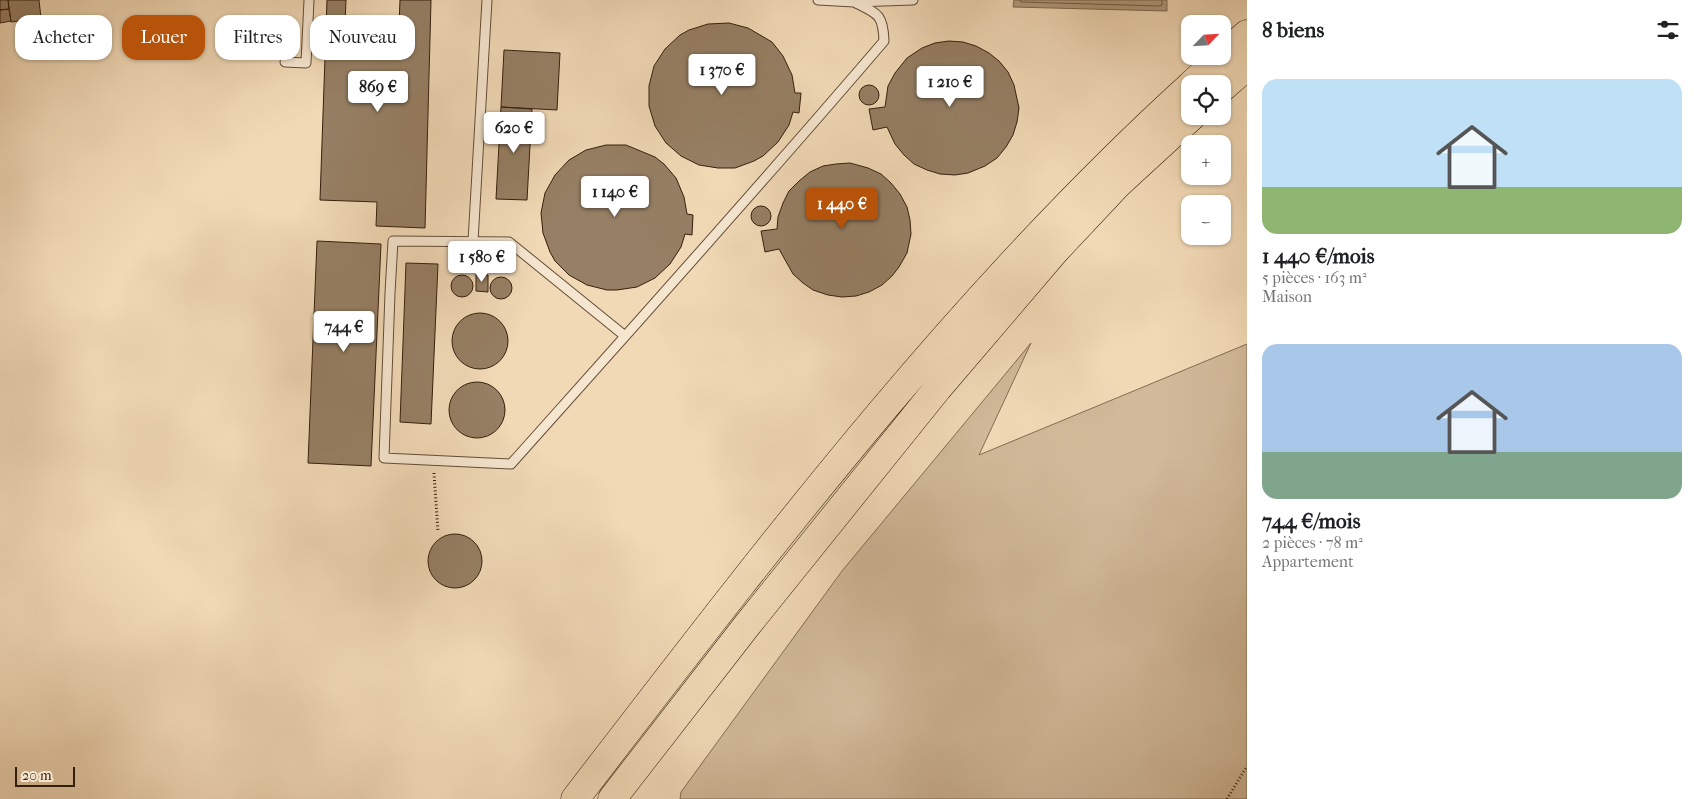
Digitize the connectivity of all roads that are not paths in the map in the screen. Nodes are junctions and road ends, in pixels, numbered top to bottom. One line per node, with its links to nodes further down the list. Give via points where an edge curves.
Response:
1 (309, 0): 8 (lane, via 306,63)
2 (487, 0): 15 (lane)
3 (818, 0): 5 (lane)
4 (913, 0): 5 (lane)
5 (854, 2): 16 (lane, via 876,13 883,24 884,42)
6 (1247, 34): 7 (highway)
7 (1231, 48)
8 (285, 62)
9 (1212, 65): 11 (highway)
10 (1247, 66): 12 (highway)
11 (1202, 75)
12 (1231, 80)
13 (1181, 95): 17 (highway, via 1088,184 933,352 702,634)
14 (1182, 125): 18 (highway, via 1118,184 1055,251 938,388 742,631)
15 (473, 241): 16 (lane, via 509,242); 16 (lane, via 393,241 384,458 511,464)
16 (625, 336)
17 (575, 799)
18 (612, 799)

